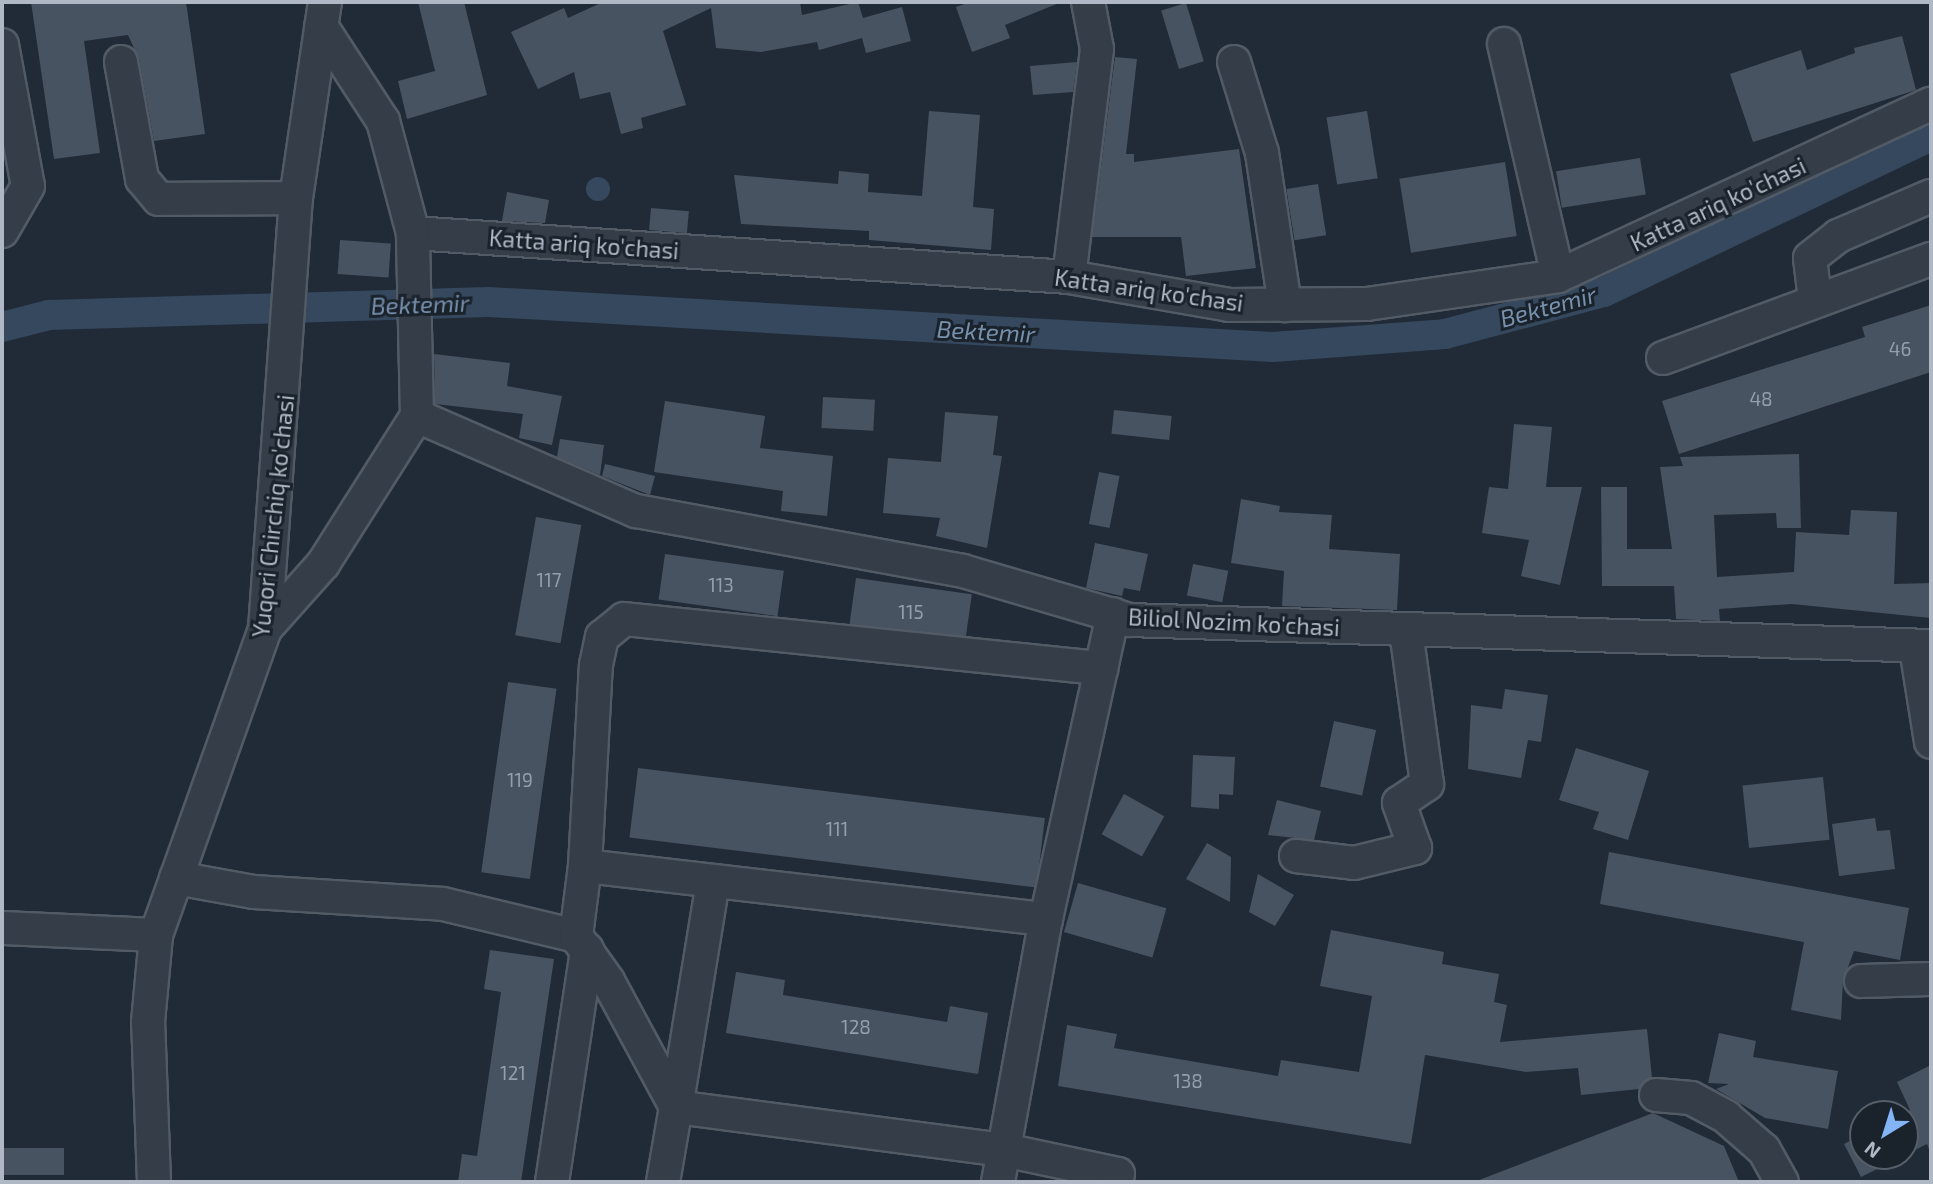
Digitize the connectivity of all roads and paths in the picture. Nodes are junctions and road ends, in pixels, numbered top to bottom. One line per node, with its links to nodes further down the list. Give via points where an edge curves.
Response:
1 (1088, 2): 14 (street, via 1097,49)
2 (323, 14): 9 (street, Yuqori Chirchiq ko'chasi); 11 (street, via 383,121)
3 (1504, 44): 13 (street)
4 (2, 45): 10 (street, via 28,186)
5 (121, 62): 9 (street, via 142,179 159,199)
6 (1234, 62): 16 (street, via 1262,153)
7 (1931, 104): 13 (street, Katta ariq ko'chasi)
8 (1931, 196): 15 (street, via 1838,236 1810,258)
9 (296, 198): 20 (street, Yuqori Chirchiq ko'chasi, via 288,365)
10 (2, 230)
11 (412, 233): 14 (street, Katta ariq ko'chasi); 18 (street)
12 (1931, 259): 15 (street)
13 (1558, 276): 16 (street, Katta ariq ko'chasi, via 1405,300)
14 (1069, 277): 16 (street, Katta ariq ko'chasi, via 1229,305)
15 (1815, 299): 17 (street)
16 (1285, 305)
17 (1663, 358)
18 (416, 416): 19 (street, Biliol Nozim ko'chasi, via 636,511 963,571); 20 (street, via 323,564)
19 (1113, 614): 21 (street, Biliol Nozim ko'chasi, via 1129,620); 23 (street)
20 (265, 629): 27 (street, Yuqori Chirchiq ko'chasi)
21 (1406, 630): 22 (street, Biliol Nozim ko'chasi); 25 (street, via 1427,784 1399,803 1415,848 1354,863)
22 (1924, 647): 24 (street, Biliol Nozim ko'chasi)
23 (1101, 668): 26 (street, via 624,620 602,637 596,665); 29 (street)
24 (1931, 742)
25 (1296, 856)
26 (585, 866): 28 (street); 32 (street)
27 (176, 878): 31 (street, Yuqori Chirchiq ko'chasi); 32 (street, via 254,892 443,904)
28 (713, 881): 29 (street); 36 (street)
29 (1046, 919): 37 (street)
30 (2, 928): 31 (street)
31 (156, 934): 38 (street, Yuqori Chirchiq ko'chasi, via 148,1034)
32 (581, 943): 36 (street); 39 (street)
33 (1931, 979): 34 (street)
34 (1861, 982)
35 (1656, 1095): 43 (street, via 1691,1098 1726,1116 1765,1150)
36 (676, 1107): 37 (street); 40 (street)
37 (1004, 1150): 41 (street); 42 (street, via 1118,1174)
38 (154, 1182)
39 (552, 1182)
40 (663, 1182)
41 (998, 1182)
42 (1116, 1182)
43 (1782, 1182)

